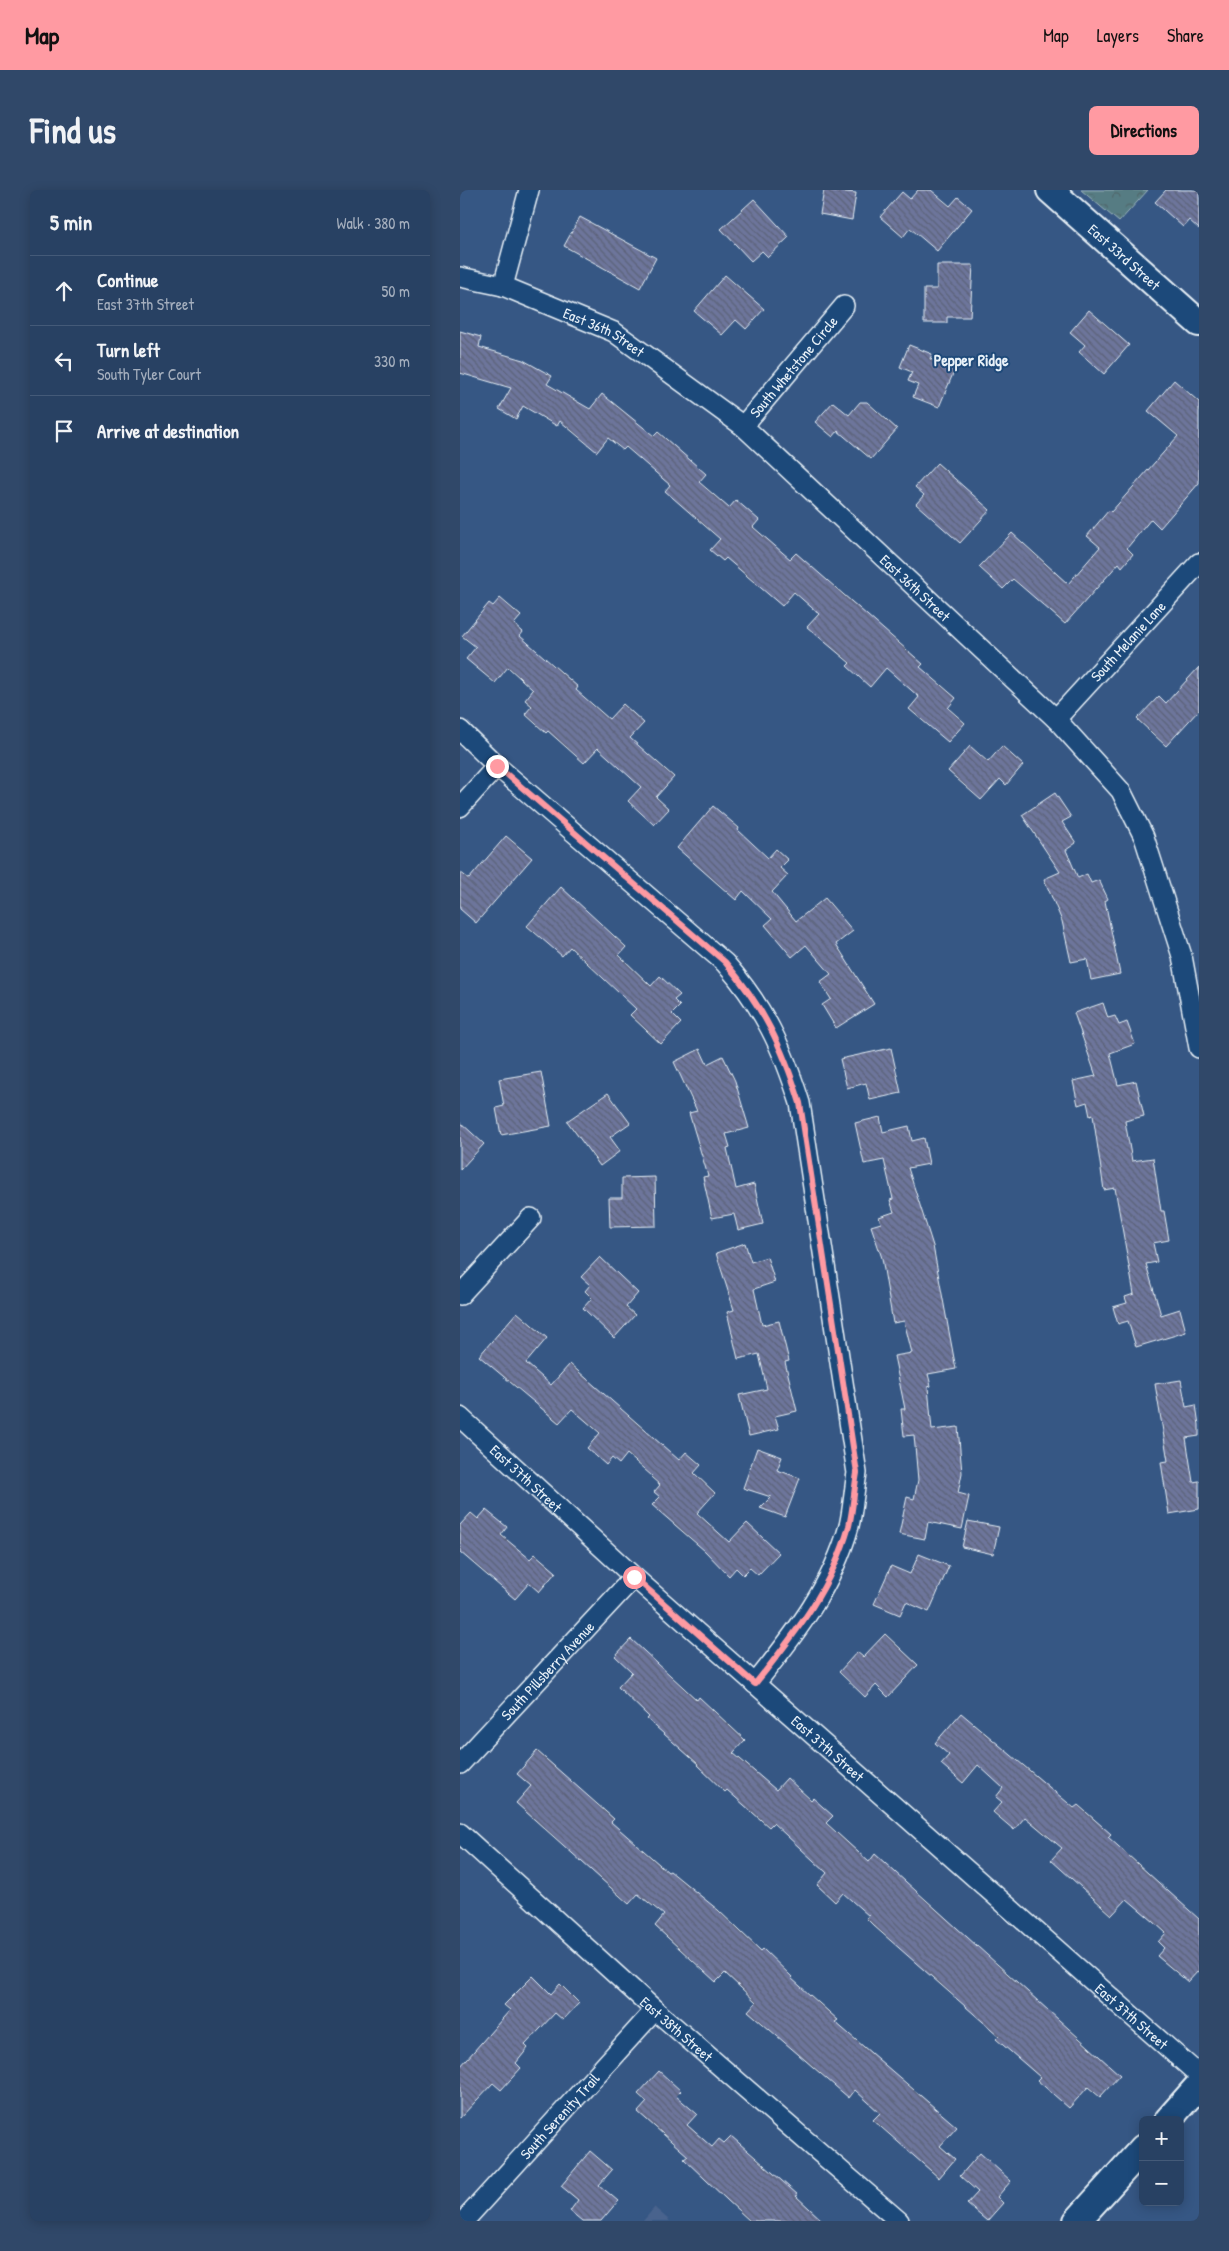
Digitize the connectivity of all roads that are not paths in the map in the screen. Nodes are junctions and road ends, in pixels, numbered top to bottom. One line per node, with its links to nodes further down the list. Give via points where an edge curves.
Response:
1 (529, 190): 4 (street)
2 (1050, 190): 6 (street, East 33rd Street)
3 (460, 277): 4 (street, East 36th Street)
4 (503, 286): 7 (street, East 36th Street, via 614,332)
5 (844, 306): 7 (street, South Whetstone Circle)
6 (1199, 323)
7 (743, 426): 9 (street, East 36th Street)
8 (1199, 563): 9 (street, South Melanie Lane)
9 (1056, 719): 13 (street, East 36th Street, via 1121,791 1144,837)
10 (460, 730): 11 (street)
11 (497, 766): 12 (street); 19 (street, via 725,962 766,1017 786,1060 800,1103 857,1473 849,1526 832,1574 802,1624)
12 (460, 807)
13 (1191, 954): 14 (street, East 36th Street)
14 (1199, 1048)
15 (531, 1218): 16 (street)
16 (460, 1296)
17 (460, 1417): 18 (street, East 37th Street)
18 (634, 1577): 19 (street, East 37th Street); 20 (street, South Pillsberry Avenue)
19 (755, 1684): 23 (street, East 37th Street)
20 (460, 1764)
21 (460, 1833): 22 (street, East 38th Street)
22 (655, 2010): 27 (street, South Serenity Trail); 28 (street, East 38th Street)
23 (1199, 2075)
24 (1199, 2085): 25 (street)
25 (1172, 2116)
26 (1139, 2152): 29 (street)
27 (464, 2221)
28 (899, 2221)
29 (1077, 2221)

